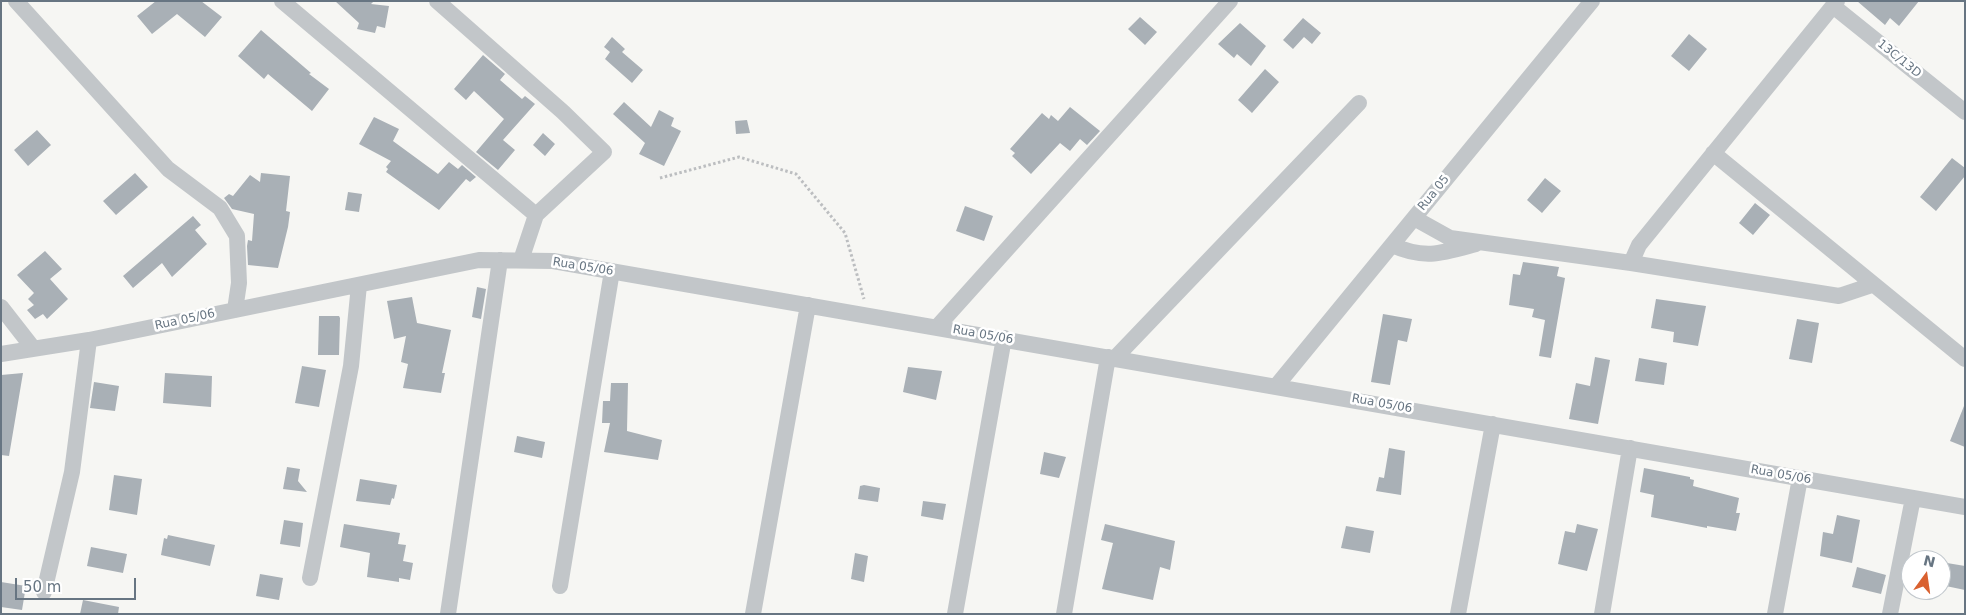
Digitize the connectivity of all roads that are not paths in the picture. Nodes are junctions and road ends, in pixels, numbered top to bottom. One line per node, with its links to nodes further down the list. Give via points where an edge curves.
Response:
1 (16, 1): 22 (street, via 168,169 220,208 237,236 239,283)
2 (282, 1): 10 (street)
3 (437, 1): 10 (street, via 604,152)
4 (1230, 1): 23 (street)
5 (1592, 1): 11 (street, Rua 05)
6 (1835, 4): 8 (street, 13C/13D); 9 (street)
7 (1359, 103): 28 (street)
8 (1965, 112)
9 (1713, 154): 16 (street, via 1639,245); 18 (street)
10 (536, 215): 15 (street)
11 (1414, 218): 12 (street, via 1450,238); 13 (street, Rua 05)
12 (1483, 242): 13 (street, via 1436,255 1408,252); 16 (street)
13 (1392, 245): 30 (street, Rua 05)
14 (500, 260): 15 (street, Rua 05/06); 19 (street, Rua 05/06, via 479,260); 39 (street)
15 (521, 260): 17 (street, Rua 05/06, via 553,261)
16 (1631, 263): 18 (street, via 1839,296)
17 (612, 271): 20 (street, Rua 05/06); 37 (street)
18 (1872, 285): 29 (street)
19 (359, 286): 22 (street, Rua 05/06); 36 (street, via 351,366)
20 (808, 305): 23 (street, Rua 05/06); 40 (street)
21 (1, 307): 26 (street)
22 (235, 310): 25 (street, Rua 05/06)
23 (937, 327): 24 (street, Rua 05/06)
24 (1004, 338): 28 (street, Rua 05/06); 41 (street)
25 (89, 340): 26 (street, Rua 05/06); 38 (street, via 72,472)
26 (33, 348): 27 (street, Rua 05/06)
27 (1, 354)
28 (1112, 357): 30 (street, Rua 05/06); 42 (street)
29 (1965, 359)
30 (1277, 385): 31 (street, Rua 05/06)
31 (1493, 424): 32 (street, Rua 05/06); 43 (street)
32 (1630, 448): 33 (street, Rua 05/06); 44 (street)
33 (1800, 478): 34 (street, Rua 05/06); 45 (street)
34 (1913, 498): 35 (street, Rua 05/06); 46 (street)
35 (1965, 507)
36 (310, 578)
37 (560, 586)
38 (44, 592)
39 (448, 614)
40 (753, 614)
41 (955, 614)
42 (1064, 614)
43 (1458, 614)
44 (1602, 614)
45 (1775, 614)
46 (1890, 614)

